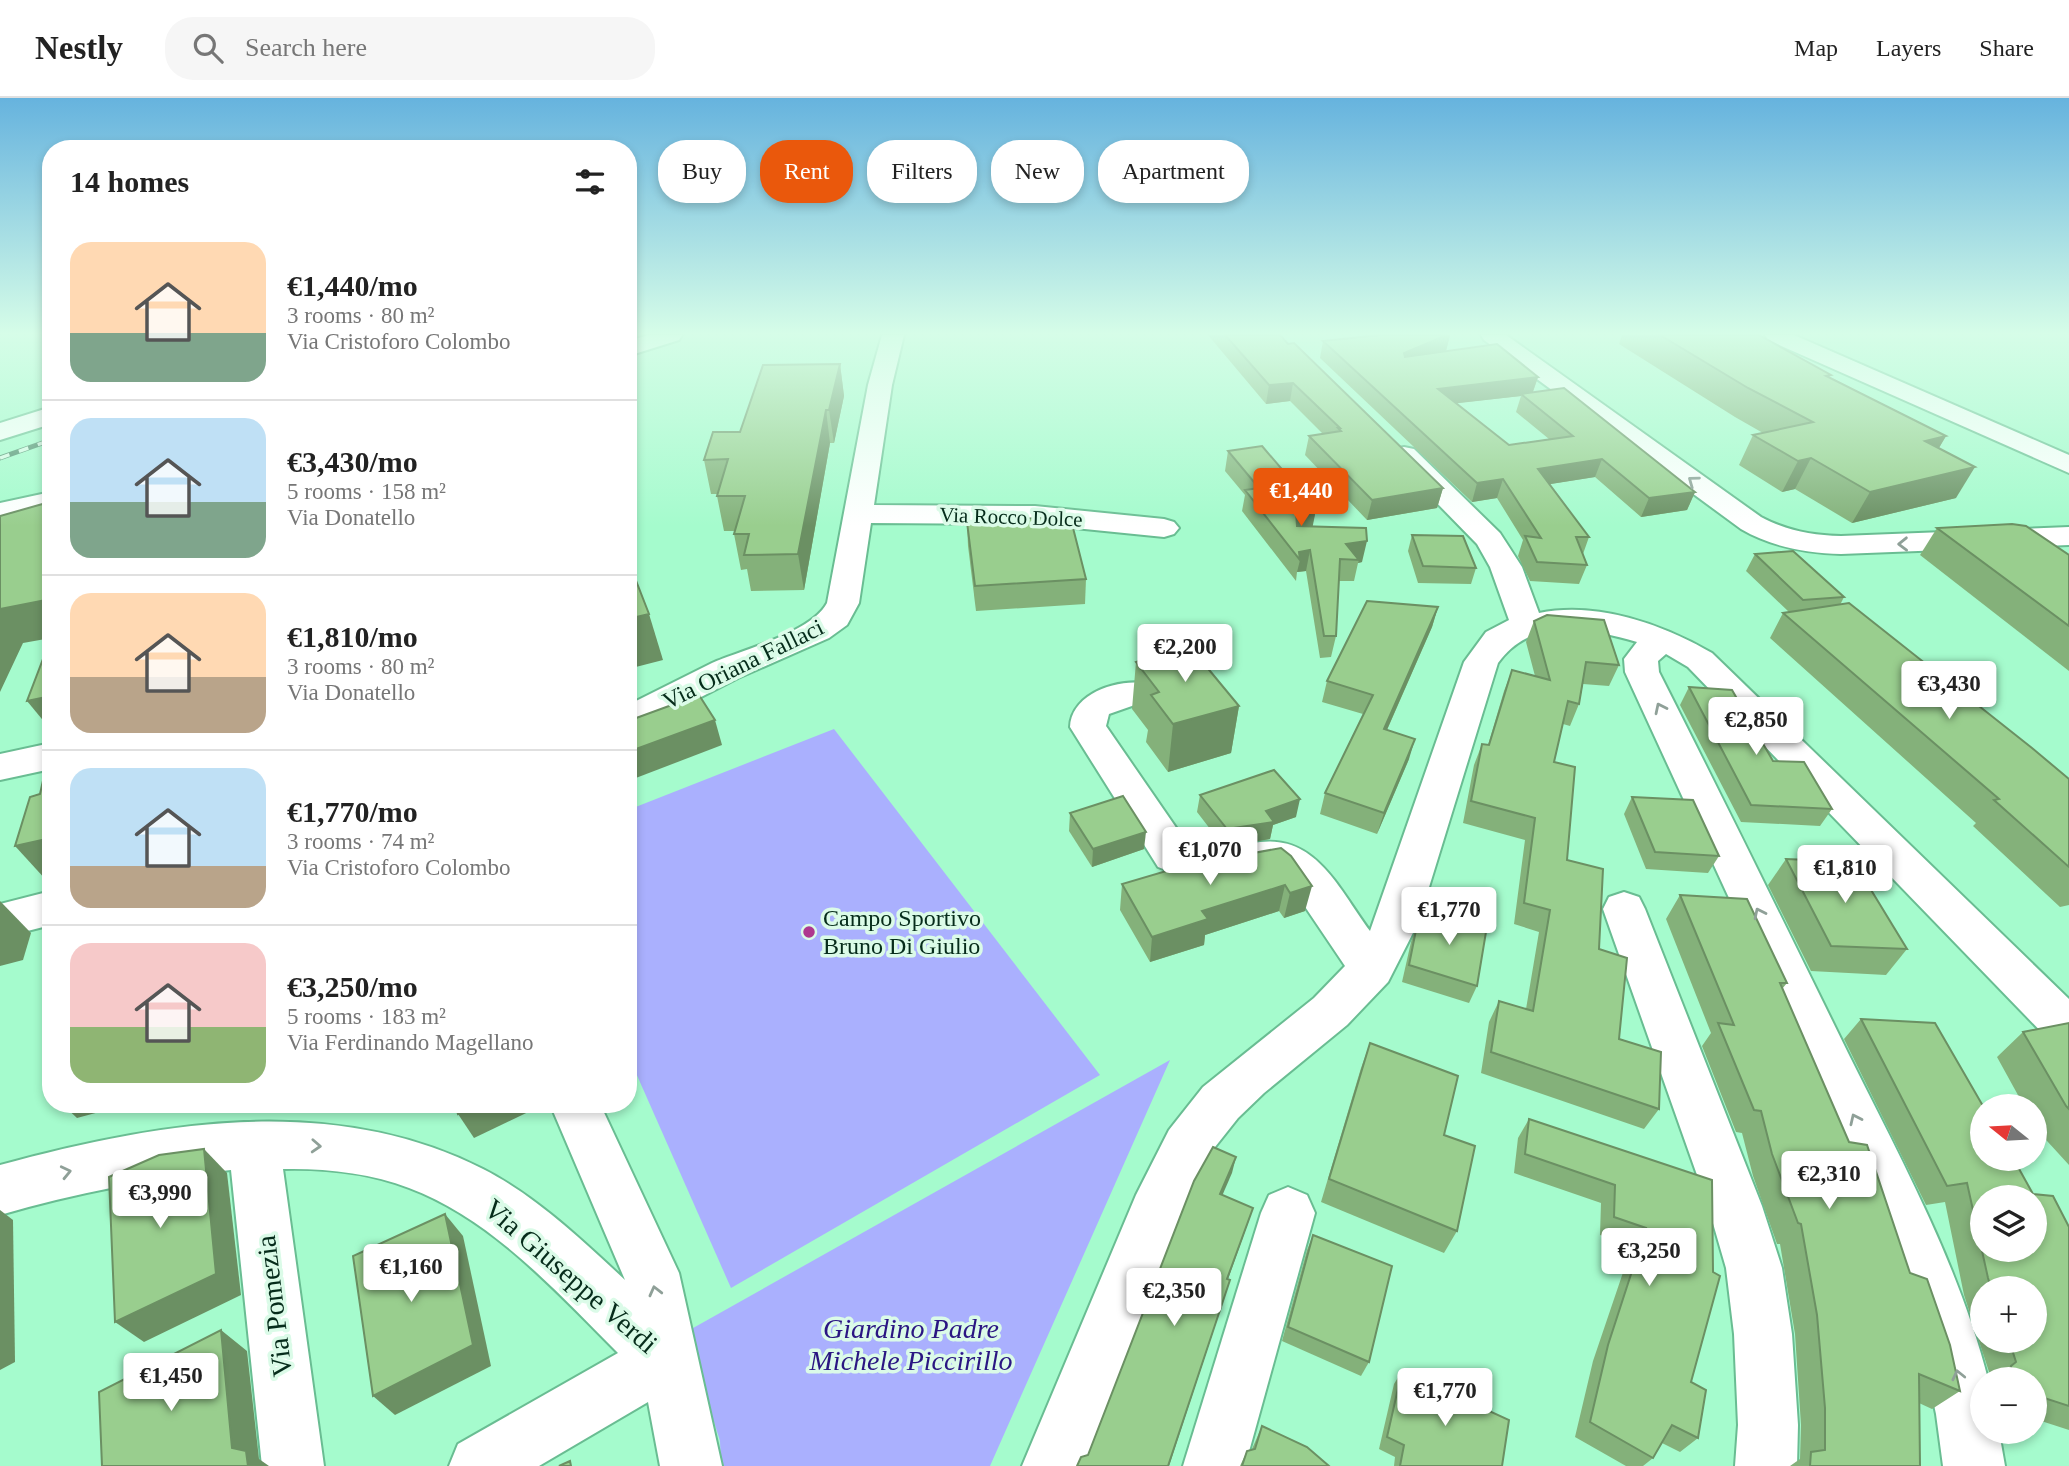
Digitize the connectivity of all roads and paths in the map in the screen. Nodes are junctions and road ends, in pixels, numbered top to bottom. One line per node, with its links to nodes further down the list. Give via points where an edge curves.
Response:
1 (876, 399): 10 (street, Via Oriana Fallaci)
2 (1580, 399): 13 (street, one-way to 2, via 1838,545 1774,535)
3 (1922, 399): 7 (street)
4 (42, 418): 5 (street)
5 (0, 432)
6 (1385, 436): 15 (street, via 1489,539 1506,567)
7 (2068, 465)
8 (42, 503): 9 (street)
9 (0, 512)
10 (858, 514): 11 (street, Via Rocco Dolce, via 1035,515); 18 (street, Via Oriana Fallaci, via 843,603 830,623)
11 (1164, 528)
12 (2069, 536): 13 (street)
13 (2012, 539): 14 (street)
14 (2046, 562)
15 (1527, 625): 16 (street, via 1599,622); 24 (street, via 1499,638 1485,654 1396,923)
16 (1667, 642): 25 (street, via 1718,675); 37 (street, one-way to 16, via 1954,1355 1929,1282 1642,672 1641,659 1647,651)
17 (1136, 692): 24 (street, via 1093,708 1088,727 1173,856 1204,869 1265,856 1291,861 1302,869)
18 (637, 715)
19 (42, 758): 20 (street)
20 (0, 768)
21 (1625, 909): 36 (street, via 1754,1268 1763,1334)
22 (42, 910): 23 (street)
23 (0, 921)
24 (1372, 969): 34 (street, via 1330,1014 1232,1092 1198,1130 1170,1177)
25 (2069, 1029)
26 (579, 1113): 30 (street, one-way to 26, via 657,1295 644,1254)
27 (254, 1146): 28 (street, Via Giuseppe Verdi, one-way to 27, via 138,1158); 30 (street, Via Giuseppe Verdi, one-way to 30, via 367,1152 455,1182 555,1256); 31 (street, Via Pomezia)
28 (0, 1190)
29 (1288, 1213): 35 (street)
30 (666, 1358): 32 (street); 33 (street, Via Giuseppe Verdi)
31 (293, 1466)
32 (480, 1466)
33 (691, 1466)
34 (1052, 1466)
35 (1214, 1466)
36 (1766, 1466)
37 (1974, 1466)

